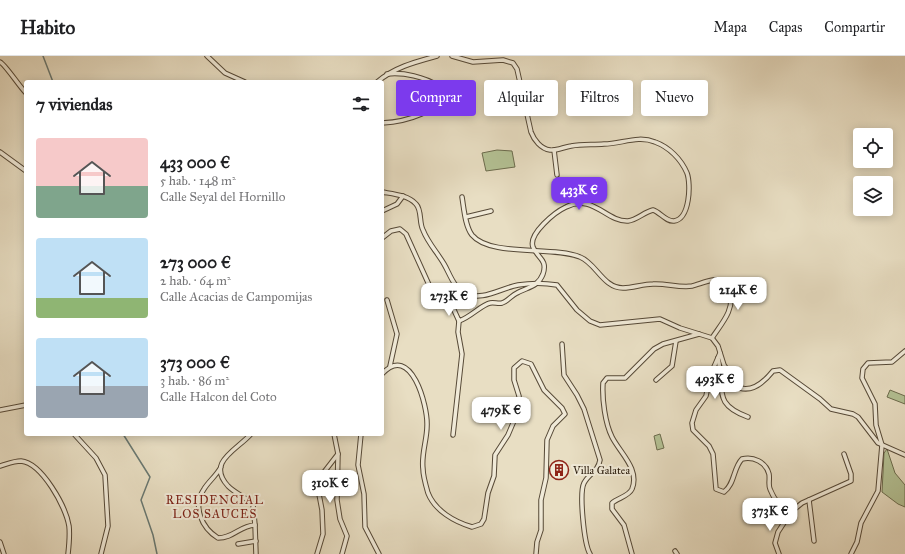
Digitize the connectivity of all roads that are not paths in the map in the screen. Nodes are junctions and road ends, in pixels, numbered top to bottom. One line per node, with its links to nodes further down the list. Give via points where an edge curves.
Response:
1 (207, 56): 6 (street, via 225,73)
2 (437, 56): 5 (street, via 403,65)
3 (452, 56): 10 (street, via 473,62 503,60 513,63 517,69 533,138 545,148)
4 (0, 62): 8 (street)
5 (387, 74): 7 (street); 9 (street, via 396,73 430,81 439,86 441,93 434,107 416,116)
6 (241, 80)
7 (380, 80)
8 (24, 91)
9 (384, 123)
10 (554, 150): 13 (street); 21 (street, via 584,144 647,139 664,146 683,165 689,180 687,204 682,217 674,221 669,221 653,210 628,221 620,220 593,205 574,204 560,210 535,234 532,243)
11 (0, 152): 12 (street)
12 (24, 170)
13 (557, 175)
14 (384, 192): 15 (street)
15 (403, 196): 17 (street, via 397,204); 22 (street, via 418,206 422,229 432,248 444,263 455,286 465,294 485,295 518,285)
16 (462, 197): 19 (street)
17 (384, 210)
18 (490, 211): 19 (street)
19 (466, 217): 21 (street, via 472,236 480,242 490,246)
20 (384, 236): 24 (street, via 400,229 406,234 430,287 454,310)
21 (536, 251): 22 (street, via 544,265); 26 (street, via 581,258 610,284 621,288 651,284 691,286 717,280 724,282 732,299 730,309)
22 (536, 285): 24 (street, via 516,293 501,303 490,303 469,318); 25 (street, via 557,285 577,310 590,321 600,325 660,319)
23 (387, 300): 32 (street, via 397,334)
24 (459, 321): 38 (street, via 462,354)
25 (700, 334): 26 (street); 27 (street)
26 (712, 338): 30 (street)
27 (676, 341): 34 (street, via 672,366); 65 (street, via 654,349 625,378 607,378 603,383 612,438 626,456 631,468 632,489 630,493 612,503 612,510 624,525)
28 (562, 344): 64 (street, via 564,375 584,409 600,460 598,468 584,483 582,495 586,542)
29 (905, 351): 43 (street, via 892,362 868,363 863,369 862,378 875,404 876,425)
30 (720, 352): 31 (street); 43 (street, via 724,365 740,388 754,387 766,380 773,371 780,370 831,409 858,417 875,441)
31 (718, 358): 37 (street, via 722,396 726,404 734,411); 50 (street, via 710,376 706,396 696,410 692,424 693,430 709,446 713,454 716,489 724,492 728,489 737,463 742,458 754,459 765,465 774,496 781,506)
32 (390, 366): 33 (street); 63 (street, via 398,365 410,371 425,403 427,425 423,469 428,493 442,513 472,528 481,524 484,519 496,455 519,409 520,396 514,380 514,368 522,361 531,364 544,390 562,408 564,414 552,426 547,440 546,478 541,500 542,530)
33 (384, 372)
34 (656, 380)
35 (24, 405): 36 (street)
36 (0, 410)
37 (748, 416)
38 (453, 435)
39 (76, 436): 58 (street, via 96,458 105,475 108,526)
40 (249, 436): 48 (street, via 224,458)
41 (334, 436): 44 (street)
42 (361, 436): 62 (street, via 358,465 364,494 365,527)
43 (882, 445): 46 (street); 67 (street, via 878,491 861,523 857,542)
44 (338, 454): 60 (street, via 321,476 318,489 323,534); 61 (street, via 337,500 340,519 347,536)
45 (844, 454): 49 (street, via 851,481)
46 (905, 455)
47 (0, 466): 57 (street, via 22,461 30,463 44,475 68,524)
48 (221, 467): 51 (street, via 229,486 253,505); 51 (street, via 200,496 198,510 202,522 218,538 231,536 246,526)
49 (809, 500): 50 (street); 53 (street)
50 (790, 512): 66 (street, via 778,532 775,543)
51 (255, 525): 52 (street)
52 (256, 541): 55 (street); 59 (street)
53 (814, 541)
54 (0, 542): 56 (street)
55 (238, 544)
56 (4, 554)
57 (68, 554)
58 (101, 554)
59 (256, 554)
60 (318, 554)
61 (342, 554)
62 (379, 554)
63 (536, 554)
64 (590, 554)
65 (632, 554)
66 (779, 554)
67 (851, 554)

